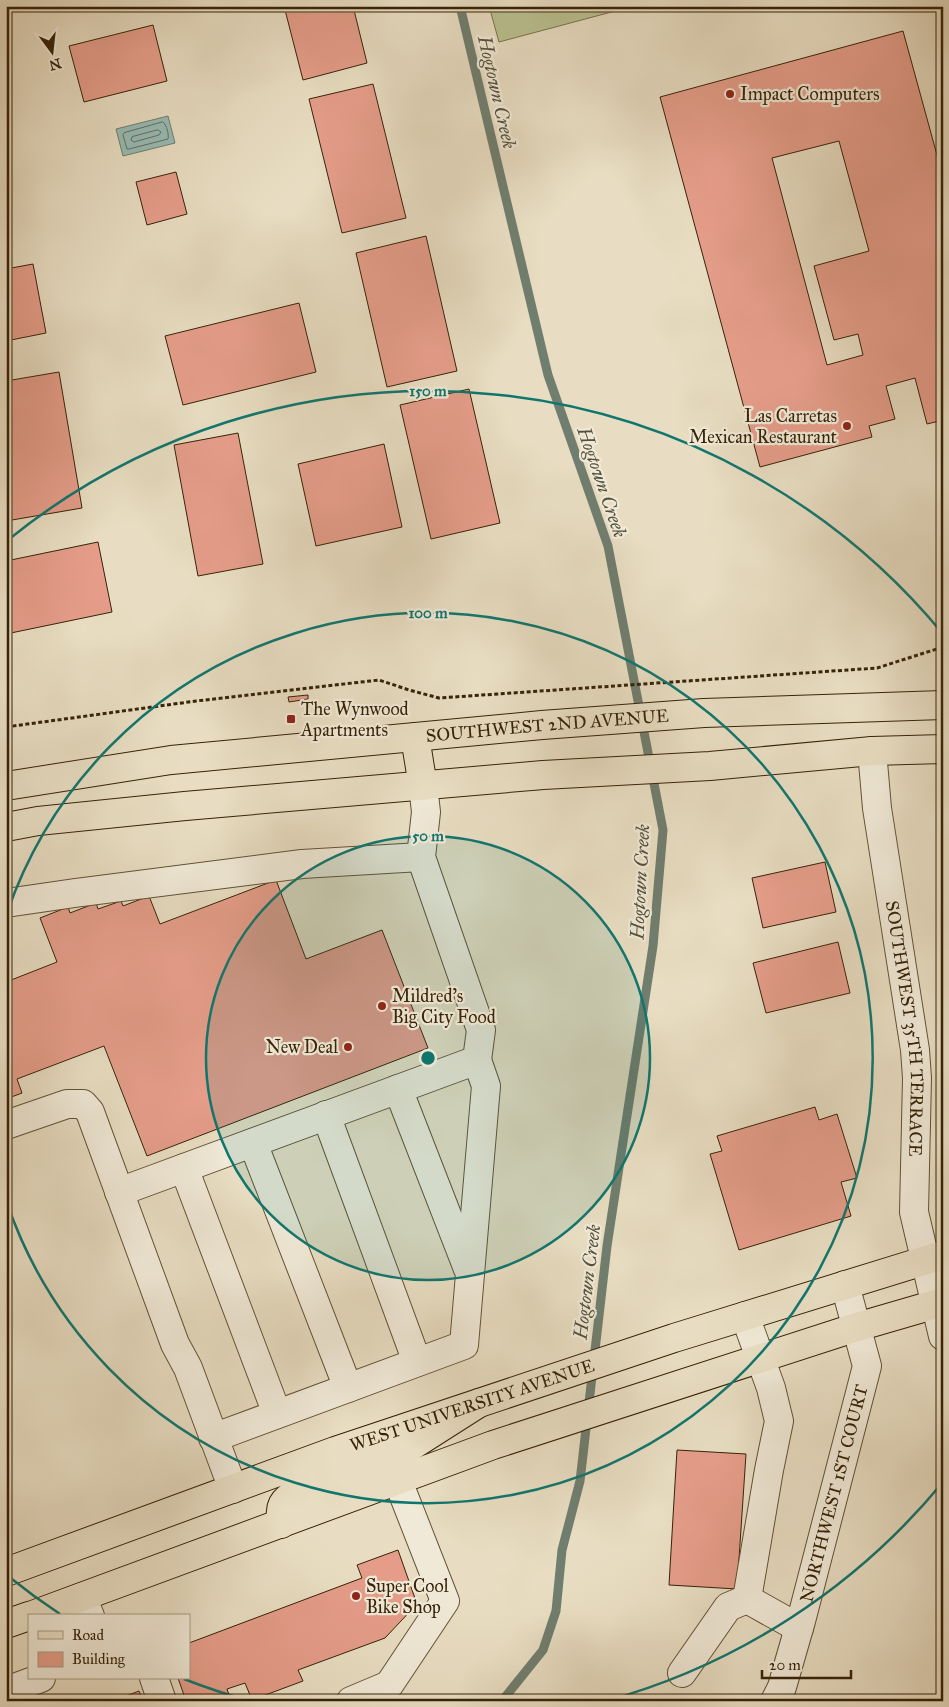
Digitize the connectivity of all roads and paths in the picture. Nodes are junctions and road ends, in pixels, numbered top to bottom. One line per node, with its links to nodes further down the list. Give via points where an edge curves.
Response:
1 (943, 647): 3 (path, via 877,668 439,698 379,680)
2 (943, 705): 4 (main road, SOUTHWEST 2ND AVENUE, via 704,713)
3 (6, 727)
4 (415, 737): 7 (main road, SOUTHWEST 2ND AVENUE, via 171,760); 8 (main road)
5 (943, 749): 6 (main road)
6 (872, 752): 8 (main road); 19 (street, SOUTHWEST 35TH TERRACE, via 877,808 915,1050 914,1212)
7 (6, 786)
8 (423, 786): 9 (main road, via 185,806); 10 (street, via 426,812)
9 (6, 826)
10 (421, 857): 11 (street, via 302,864 75,892); 12 (street, via 481,1030)
11 (6, 904)
12 (477, 1060): 13 (street); 20 (street, via 486,1086)
13 (398, 1089): 14 (street); 20 (street)
14 (326, 1115): 16 (street); 27 (street)
15 (6, 1125): 18 (street, via 67,1104 83,1104 90,1112)
16 (253, 1142): 17 (street); 28 (street)
17 (184, 1168): 18 (street); 30 (street)
18 (119, 1192): 31 (street)
19 (934, 1258): 21 (main road, WEST UNIVERSITY AVENUE); 22 (street, SOUTHWEST 35TH TERRACE)
20 (470, 1275): 27 (street, via 464,1345)
21 (845, 1285): 23 (main road, WEST UNIVERSITY AVENUE); 24 (street, NORTHWEST 1ST COURT)
22 (939, 1303): 24 (main road); 25 (street, SOUTHWEST 35TH TERRACE)
23 (745, 1316): 26 (street); 29 (main road, WEST UNIVERSITY AVENUE)
24 (857, 1327): 26 (main road); 41 (street, NORTHWEST 1ST COURT, via 867,1366)
25 (943, 1336)
26 (760, 1358): 32 (main road, via 493,1445); 36 (street, via 779,1421)
27 (417, 1362): 28 (street)
28 (348, 1388): 30 (street)
29 (479, 1403): 33 (main road, WEST UNIVERSITY AVENUE); 34 (main road, via 399,1454 292,1494 280,1508)
30 (277, 1414): 31 (street)
31 (213, 1438): 33 (street)
32 (398, 1481): 34 (main road); 47 (street, via 445,1600 389,1685)
33 (233, 1489): 35 (main road, WEST UNIVERSITY AVENUE)
34 (281, 1524): 37 (main road)
35 (7, 1570)
36 (747, 1599): 41 (street); 42 (street, via 728,1607)
37 (86, 1606): 38 (main road)
38 (40, 1614)
39 (28, 1616): 40 (main road)
40 (6, 1624)
41 (799, 1628): 48 (street, NORTHWEST 1ST COURT)
42 (682, 1673)
43 (36, 1680): 45 (street)
44 (155, 1680): 46 (street)
45 (6, 1691)
46 (162, 1701)
47 (351, 1701)
48 (775, 1701)

